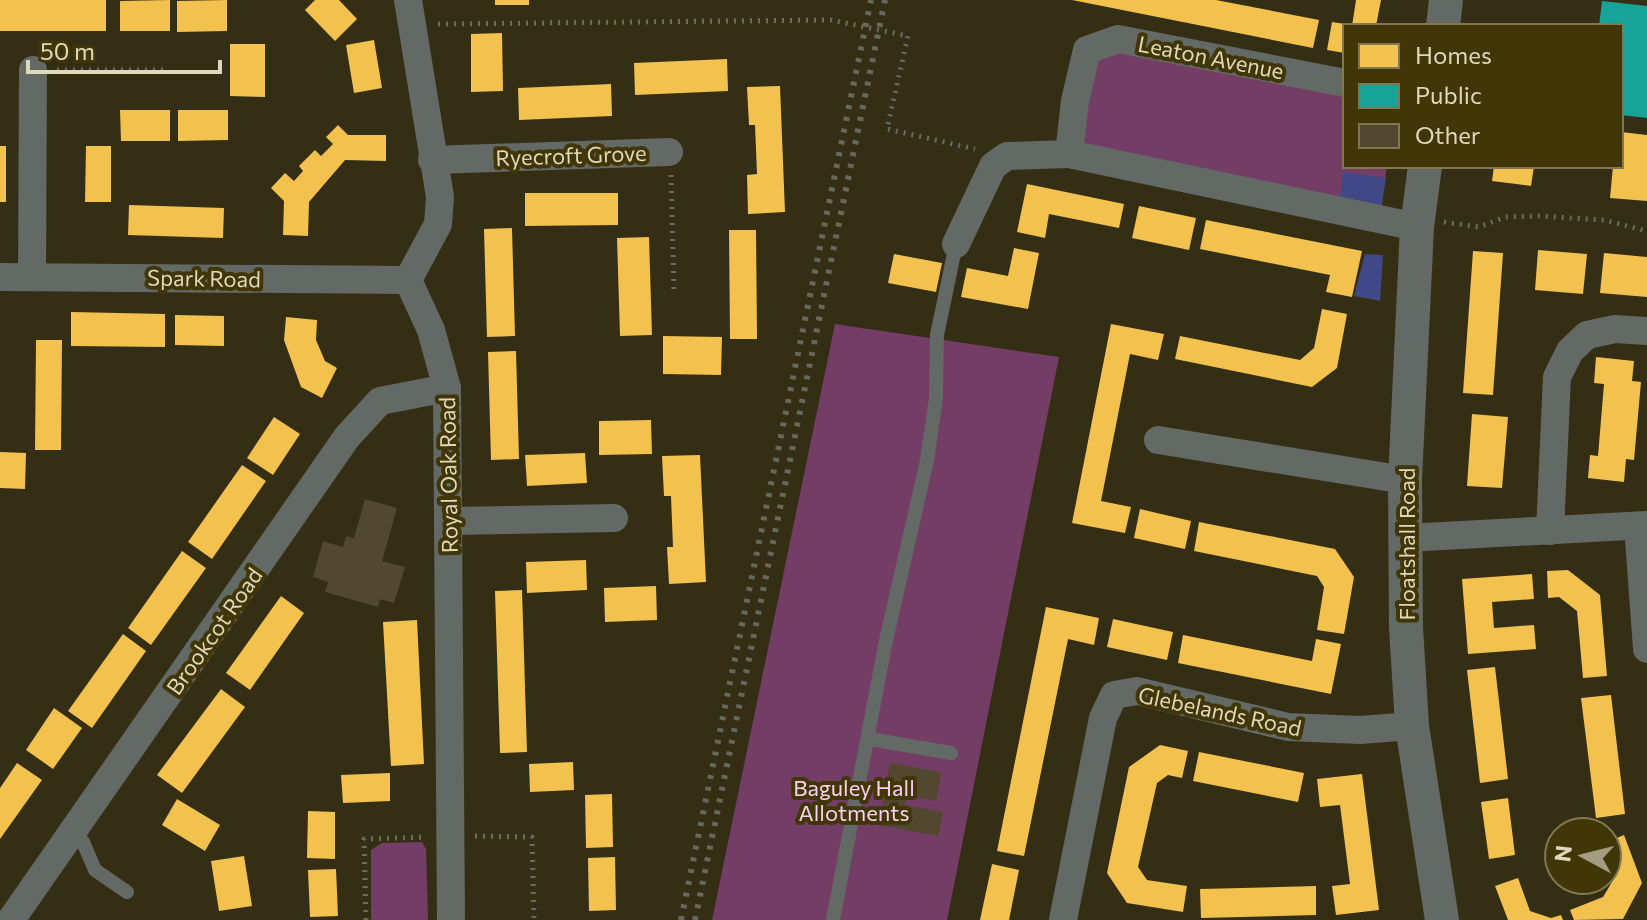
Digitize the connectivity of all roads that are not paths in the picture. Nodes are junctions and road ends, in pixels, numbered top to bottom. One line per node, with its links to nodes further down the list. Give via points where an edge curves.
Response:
1 (1446, 0): 3 (street)
2 (410, 12): 8 (street)
3 (1443, 24)
4 (33, 70): 12 (street)
5 (1343, 83): 7 (street, Leaton Avenue, via 1118,39 1087,50)
6 (669, 152): 8 (street, Ryecroft Grove)
7 (1069, 154): 10 (street); 11 (street, via 1007,156 993,166)
8 (432, 160): 14 (street, via 440,197 438,224)
9 (1425, 168): 10 (street, Floatshall Road)
10 (1418, 223): 18 (street, Floatshall Road)
11 (956, 244): 26 (lane, via 937,335 936,398 927,460 885,645)
12 (32, 276): 13 (street, Spark Road); 14 (street, Spark Road)
13 (0, 277)
14 (408, 280): 16 (street, Royal Oak Road, via 431,330)
15 (1647, 331): 22 (street, via 1615,329 1587,335 1570,351 1557,377)
16 (447, 388): 20 (street, Royal Oak Road); 28 (street, Brookcot Road, via 380,401 347,437)
17 (1158, 440): 18 (street)
18 (1405, 480): 23 (street, Floatshall Road)
19 (614, 518): 20 (street)
20 (448, 521): 31 (street, Royal Oak Road)
21 (1642, 526): 22 (street); 24 (street)
22 (1550, 531): 23 (street)
23 (1405, 538): 25 (street, Floatshall Road)
24 (1647, 649)
25 (1412, 726): 33 (street, Glebelands Road, via 1313,730 1137,691 1114,695 1103,718); 34 (street, Floatshall Road)
26 (870, 739): 27 (lane); 32 (lane)
27 (951, 753)
28 (72, 835): 29 (lane, via 83,842 95,870); 30 (street, Brookcot Road)
29 (127, 892)
30 (11, 920)
31 (451, 920)
32 (833, 920)
33 (1063, 920)
34 (1442, 920)

